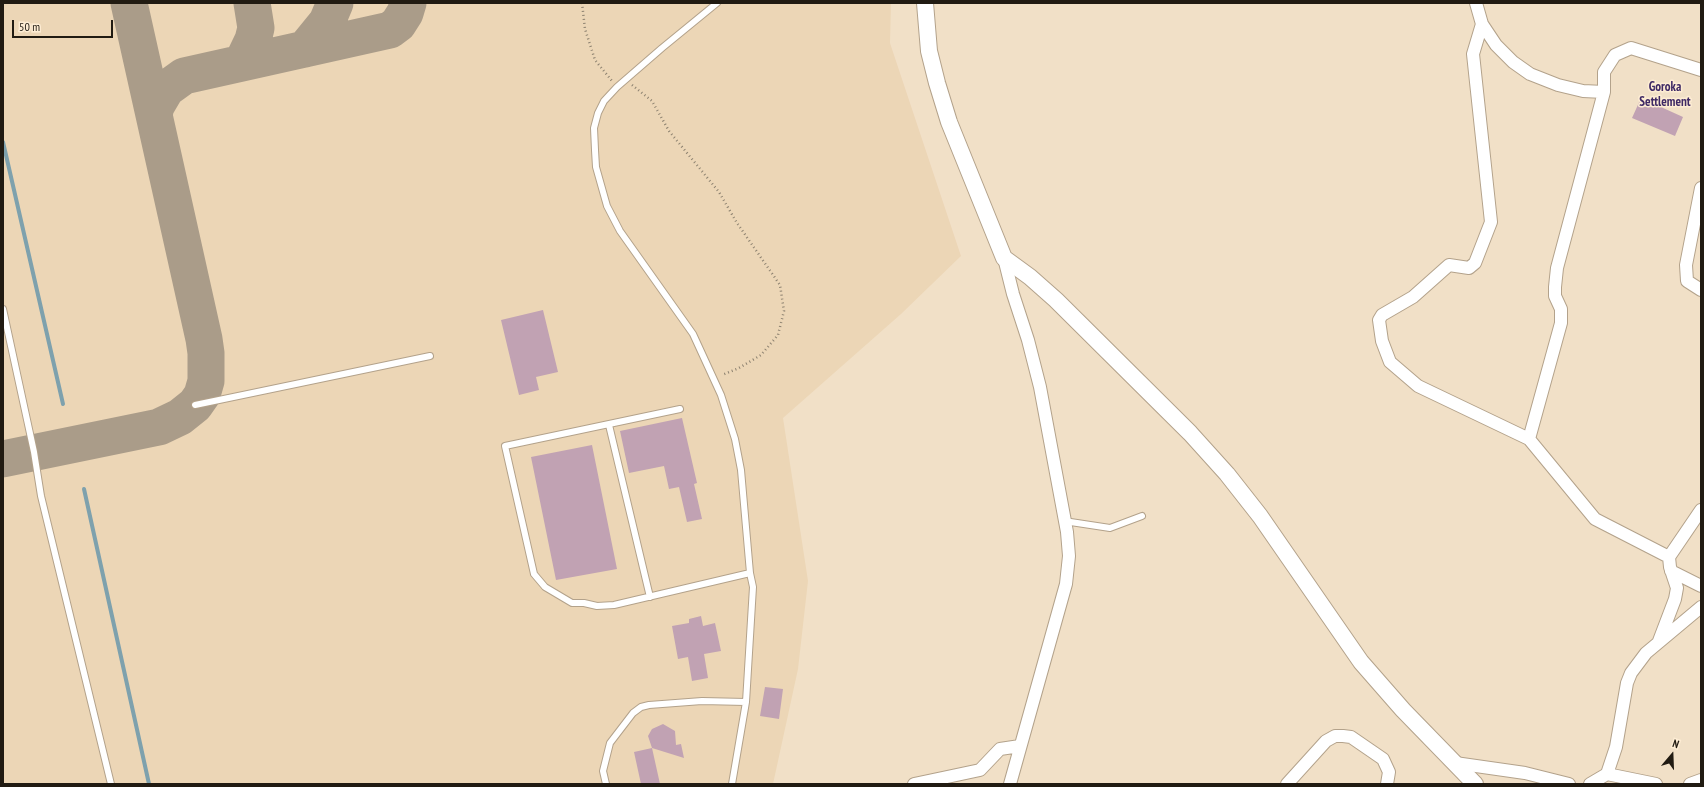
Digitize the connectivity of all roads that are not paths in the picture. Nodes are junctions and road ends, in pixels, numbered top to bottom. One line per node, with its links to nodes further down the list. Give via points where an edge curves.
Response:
1 (717, 3): 21 (lane, via 625,80 604,101 594,128 596,167 607,206 620,231 694,334 721,395 735,438)
2 (925, 3): 8 (street, via 929,51 936,83 949,122)
3 (1476, 3): 4 (street)
4 (1482, 24): 6 (street, via 1496,45 1530,74 1558,85 1583,91); 15 (street, via 1473,54 1491,222 1472,266 1468,268 1449,265 1412,297 1382,315 1379,320 1382,341 1390,362 1418,386)
5 (1701, 70): 6 (street, via 1631,48 1615,56 1604,72)
6 (1604, 92): 15 (street, via 1557,268 1554,287 1561,309 1561,323)
7 (1701, 188): 9 (street, via 1686,265 1687,281)
8 (1004, 258): 18 (street, via 1040,387); 28 (street, via 1056,300 1211,456 1260,516 1361,662)
9 (1701, 290)
10 (3, 309): 31 (lane, via 41,496)
11 (430, 356): 12 (lane)
12 (195, 405)
13 (680, 409): 14 (lane)
14 (609, 424): 23 (lane); 23 (lane, via 505,446 534,574 545,587 572,603 614,605)
15 (1529, 439): 19 (street, via 1595,519)
16 (1701, 510): 19 (street)
17 (1142, 516): 18 (lane, via 1110,528)
18 (1064, 520): 27 (street, via 1068,556 1066,584)
19 (1669, 557): 20 (street)
20 (1671, 571): 22 (street); 25 (street, via 1677,588)
21 (750, 573): 23 (lane); 26 (lane, via 751,624)
22 (1701, 586)
23 (650, 597)
24 (1701, 606): 25 (street)
25 (1658, 643): 29 (street, via 1641,658 1627,683 1616,747)
26 (746, 702): 32 (lane, via 675,702 649,705 637,710 622,725 610,743 603,771); 33 (lane)
27 (1020, 746): 34 (street, via 1000,749 980,770); 35 (street)
28 (1455, 763): 38 (street); 39 (street, via 1525,773)
29 (1607, 774): 40 (street); 41 (street)
30 (1701, 780): 42 (street)
31 (111, 784)
32 (606, 784)
33 (732, 784)
34 (914, 784)
35 (1010, 784)
36 (1287, 784): 37 (street, via 1326,741 1335,736 1351,737 1383,759 1389,772)
37 (1387, 784)
38 (1475, 784)
39 (1569, 784)
40 (1590, 784)
41 (1656, 784)
42 (1690, 784)

